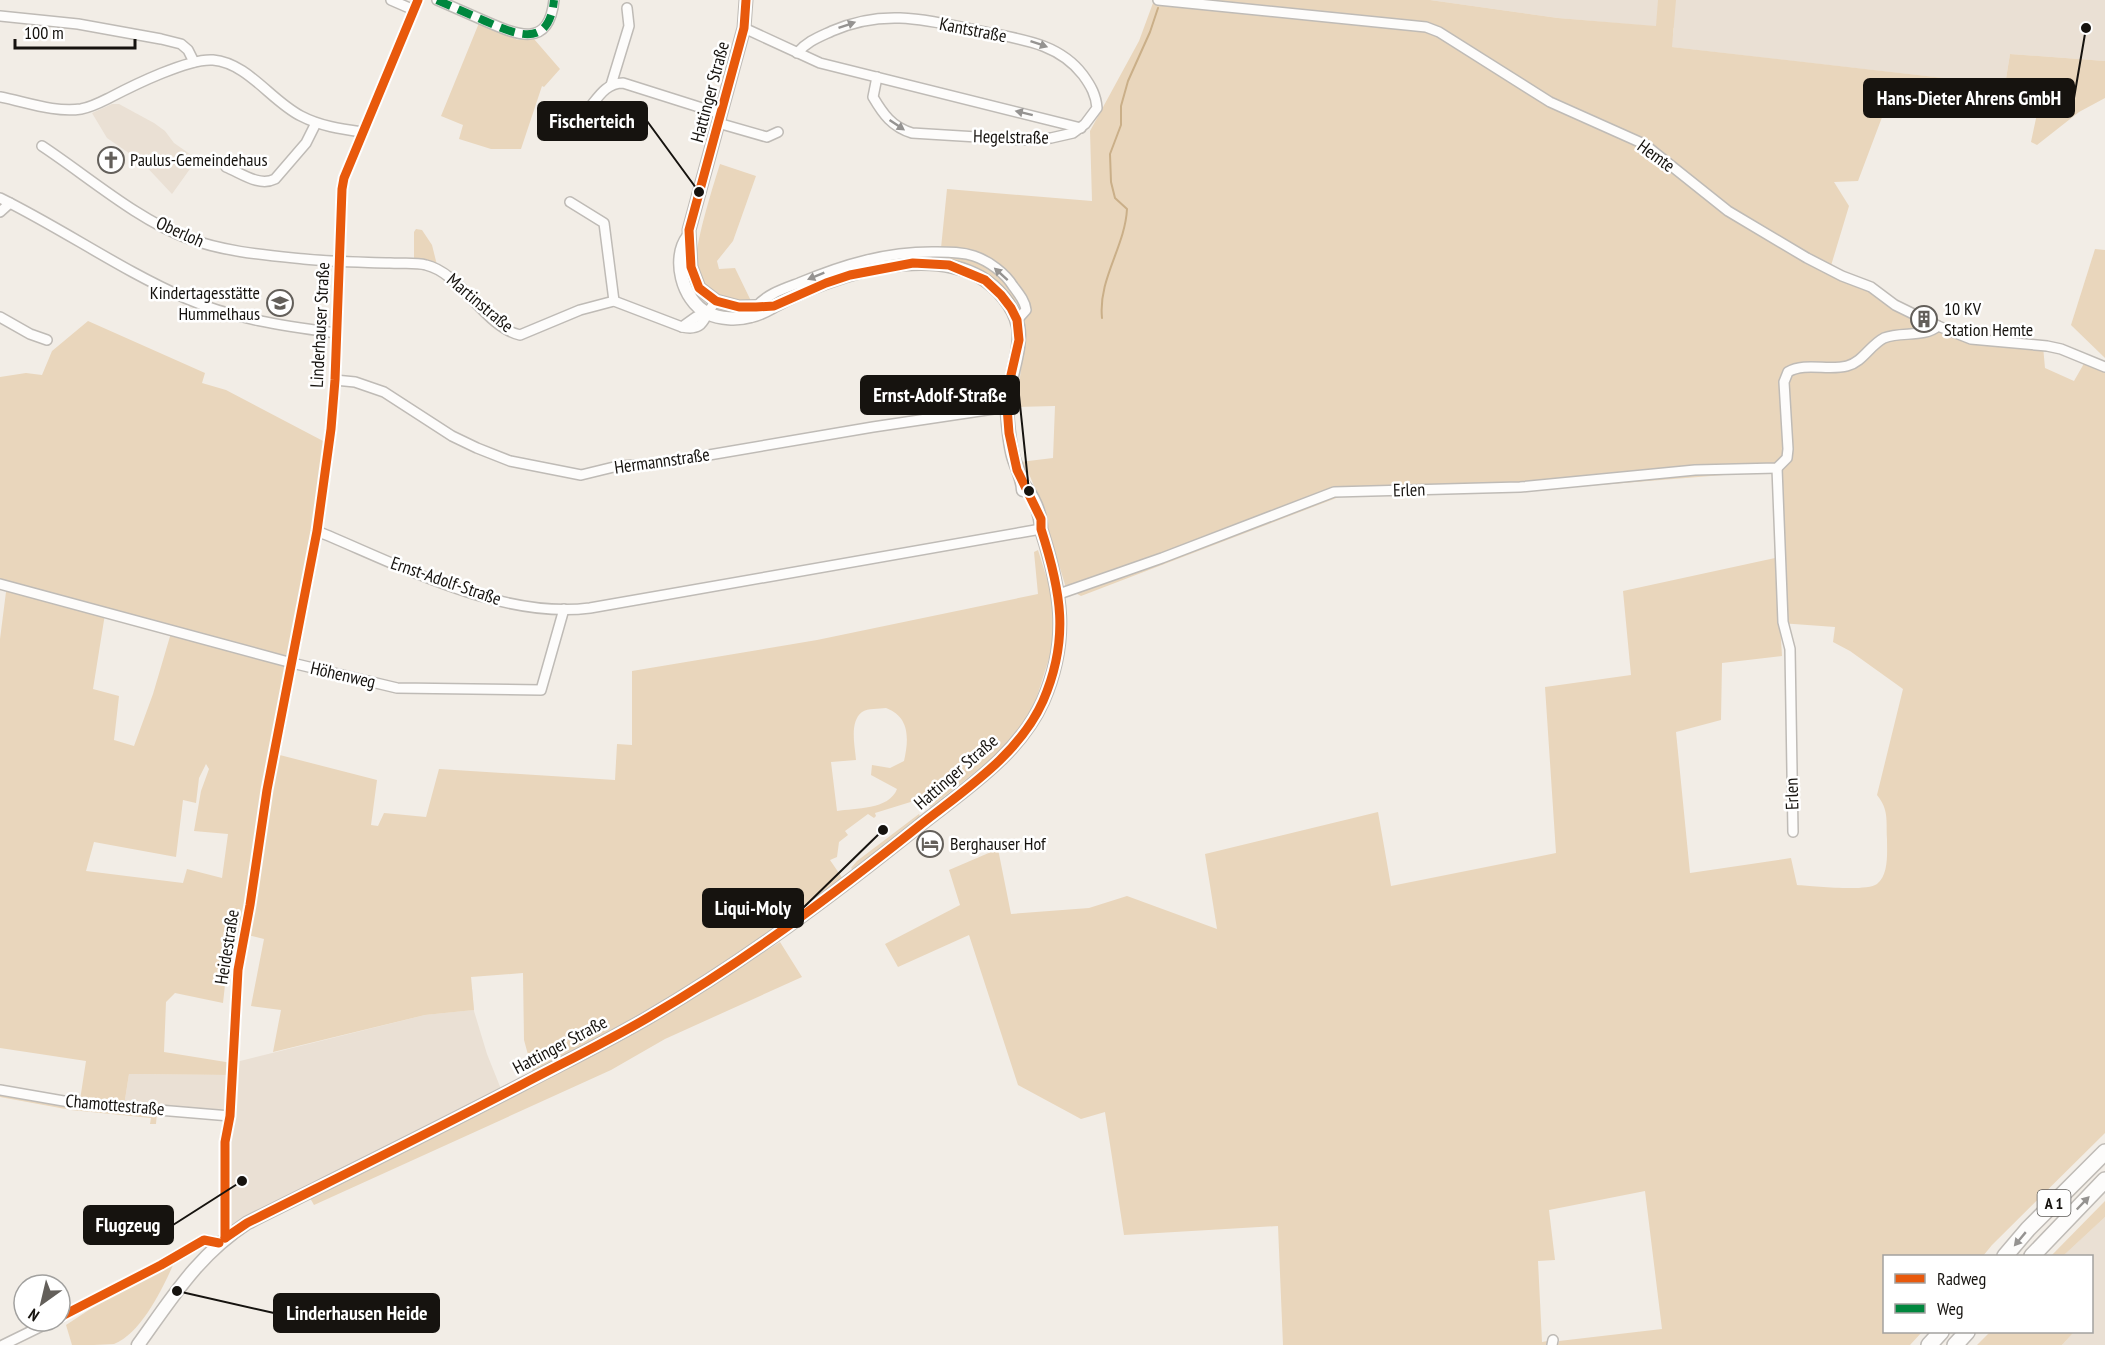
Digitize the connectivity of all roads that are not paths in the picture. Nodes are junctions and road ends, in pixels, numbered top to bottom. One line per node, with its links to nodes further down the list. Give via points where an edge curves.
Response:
1 (391, 0): 9 (street)
2 (418, 0): 9 (street, Linderhauser Straße)
3 (437, 0): 4 (street, via 526,35 546,27)
4 (554, 0)
5 (746, 0): 11 (main road, Hattinger Straße)
6 (1158, 0): 7 (street, Hemte)
7 (1187, 1): 38 (street, Hemte, via 1414,24 1438,32 1550,102 1644,144 1728,211 1807,258 1871,287 1894,305)
8 (627, 8): 15 (street, via 628,26)
9 (414, 10): 21 (street, Linderhauser Straße)
10 (0, 16): 13 (street, via 78,24 161,39 181,44)
11 (744, 28): 12 (street, Hegelstraße); 17 (main road, Hattinger Straße)
12 (797, 53): 14 (street, Hegelstraße); 20 (street, Kantstraße, one-way to 20, via 806,42 851,23 893,17 1031,41 1070,60 1091,86 1097,108)
13 (194, 62): 16 (street, via 81,109 59,109); 18 (street, via 214,60 234,67)
14 (877, 77): 20 (street, Hegelstraße, one-way to 14); 20 (street, Hegelstraße, one-way to 20, via 873,97 900,130 1040,140)
15 (611, 85): 17 (street, via 623,83); 19 (street)
16 (0, 97)
17 (720, 119): 22 (street, via 766,137); 29 (main road, Hattinger Straße)
18 (316, 123): 21 (street); 24 (street, via 306,143 269,182)
19 (565, 128)
20 (1081, 128)
21 (362, 132): 30 (street, Linderhauser Straße, via 344,178)
22 (778, 132)
23 (42, 146): 30 (street, Oberloh, via 107,192 186,238 258,255)
24 (226, 167)
25 (0, 198): 27 (street)
26 (570, 202): 31 (street, via 604,223)
27 (10, 203): 28 (street); 39 (street, via 187,299 259,322)
28 (0, 212)
29 (688, 237): 32 (main road, Hattinger Straße, via 693,278); 35 (main road, Hattinger Straße, via 681,256 683,280 692,298)
30 (340, 261): 31 (street, Martinstraße, via 434,268 499,323 520,335 580,310); 39 (street, Linderhauser Straße)
31 (614, 301): 35 (street, via 694,329 700,326)
32 (716, 301): 34 (main road); 35 (street)
33 (774, 306): 34 (main road); 35 (main road, via 763,313 735,319); 37 (main road, via 850,276 892,266 935,263 962,269 985,280 1001,295)
34 (756, 307): 37 (street, Hattinger Straße, one-way to 34, via 1026,304 1011,283 987,262 959,252 875,257 824,272 764,297)
35 (706, 312)
36 (0, 317): 40 (street)
37 (1017, 320): 43 (main road, Hattinger Straße, via 1019,340)
38 (1938, 326): 41 (street, Hemte, via 1971,339 2061,349); 44 (street, Erlen, via 1927,332 1882,339 1847,366 1788,372 1787,458)
39 (336, 333): 42 (street, Linderhauser Straße)
40 (47, 340)
41 (2105, 367)
42 (335, 380): 43 (street, Hermannstraße, via 384,392 477,448 510,460 581,475 618,466 656,464); 46 (street, Linderhauser Straße)
43 (1007, 407): 45 (main road, Hattinger Straße, via 1011,452 1032,516)
44 (1777, 468): 48 (street, Erlen, via 1695,470 1520,487 1334,492); 51 (street, Erlen, via 1783,622 1790,649)
45 (1041, 529): 48 (main road, Hattinger Straße); 49 (street, Ernst-Adolf-Straße, via 590,608)
46 (317, 531): 49 (street, Ernst-Adolf-Straße, via 463,591 510,603); 50 (street, Linderhauser Straße)
47 (0, 584): 50 (street, Höhenweg)
48 (1059, 594): 56 (main road, Hattinger Straße, via 1059,648 1053,674 1042,704 1024,733 1000,760 885,854 763,945 648,1017 247,1223)
49 (564, 609): 50 (street, Höhenweg, via 542,690 397,688)
50 (292, 663): 53 (street, Heidestraße, via 238,970)
51 (1792, 832)
52 (0, 1090): 53 (street, Chamottestraße, via 75,1103)
53 (230, 1116): 56 (street, Heidestraße, via 225,1142)
54 (2105, 1152): 57 (highway, A 1, one-way to 57)
55 (2105, 1180): 58 (highway, A 1, one-way to 55)
56 (222, 1241): 59 (street, Hattinger Straße, via 204,1239); 63 (main road, Hattinger Straße, via 197,1265)
57 (2007, 1255)
58 (2034, 1255)
59 (72, 1311)
60 (28, 1333): 64 (street)
61 (1940, 1333): 66 (highway)
62 (1966, 1333): 67 (highway)
63 (140, 1341): 65 (main road)
64 (3, 1345)
65 (130, 1345)
66 (1929, 1345)
67 (1955, 1345)

